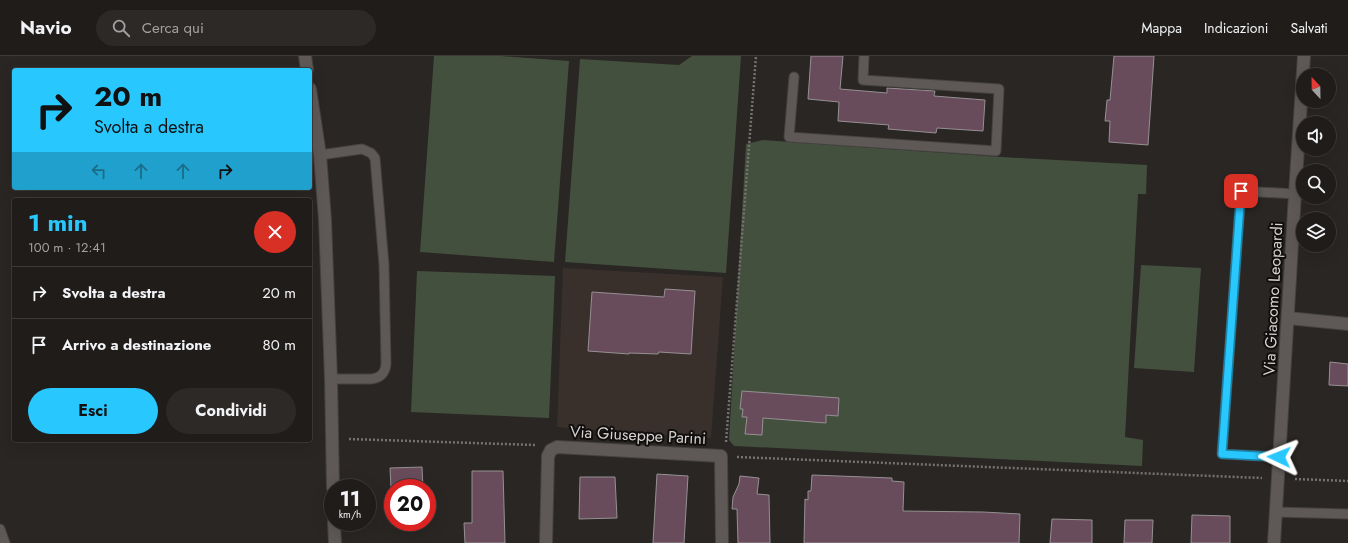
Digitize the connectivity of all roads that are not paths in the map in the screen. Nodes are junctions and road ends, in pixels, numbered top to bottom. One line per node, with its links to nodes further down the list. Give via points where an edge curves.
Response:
1 (305, 56): 4 (street)
2 (864, 56): 5 (lane, via 863,80 999,89 996,151 789,137)
3 (1304, 56): 8 (street, Via Giacomo Leopardi)
4 (307, 68)
5 (794, 77)
6 (312, 102): 7 (street)
7 (320, 155): 11 (street); 11 (lane, via 362,149 375,158 384,265 384,372 377,379)
8 (1295, 194): 9 (street, Via Giacomo Leopardi); 12 (lane, via 1241,191 1222,454)
9 (1288, 318): 10 (street); 12 (street, Via Giacomo Leopardi)
10 (1348, 324)
11 (331, 379): 13 (street)
12 (1279, 457): 14 (street, Via Giacomo Leopardi)
13 (334, 479)
14 (1276, 512): 15 (lane); 22 (street, Via Giacomo Leopardi)
15 (1348, 514)
16 (0, 529): 18 (lane)
17 (334, 531): 19 (street)
18 (5, 543)
19 (335, 543)
20 (546, 543): 21 (street, Via Giuseppe Parini, via 548,456 550,450 557,447 721,456)
21 (722, 543)
22 (1274, 543)

